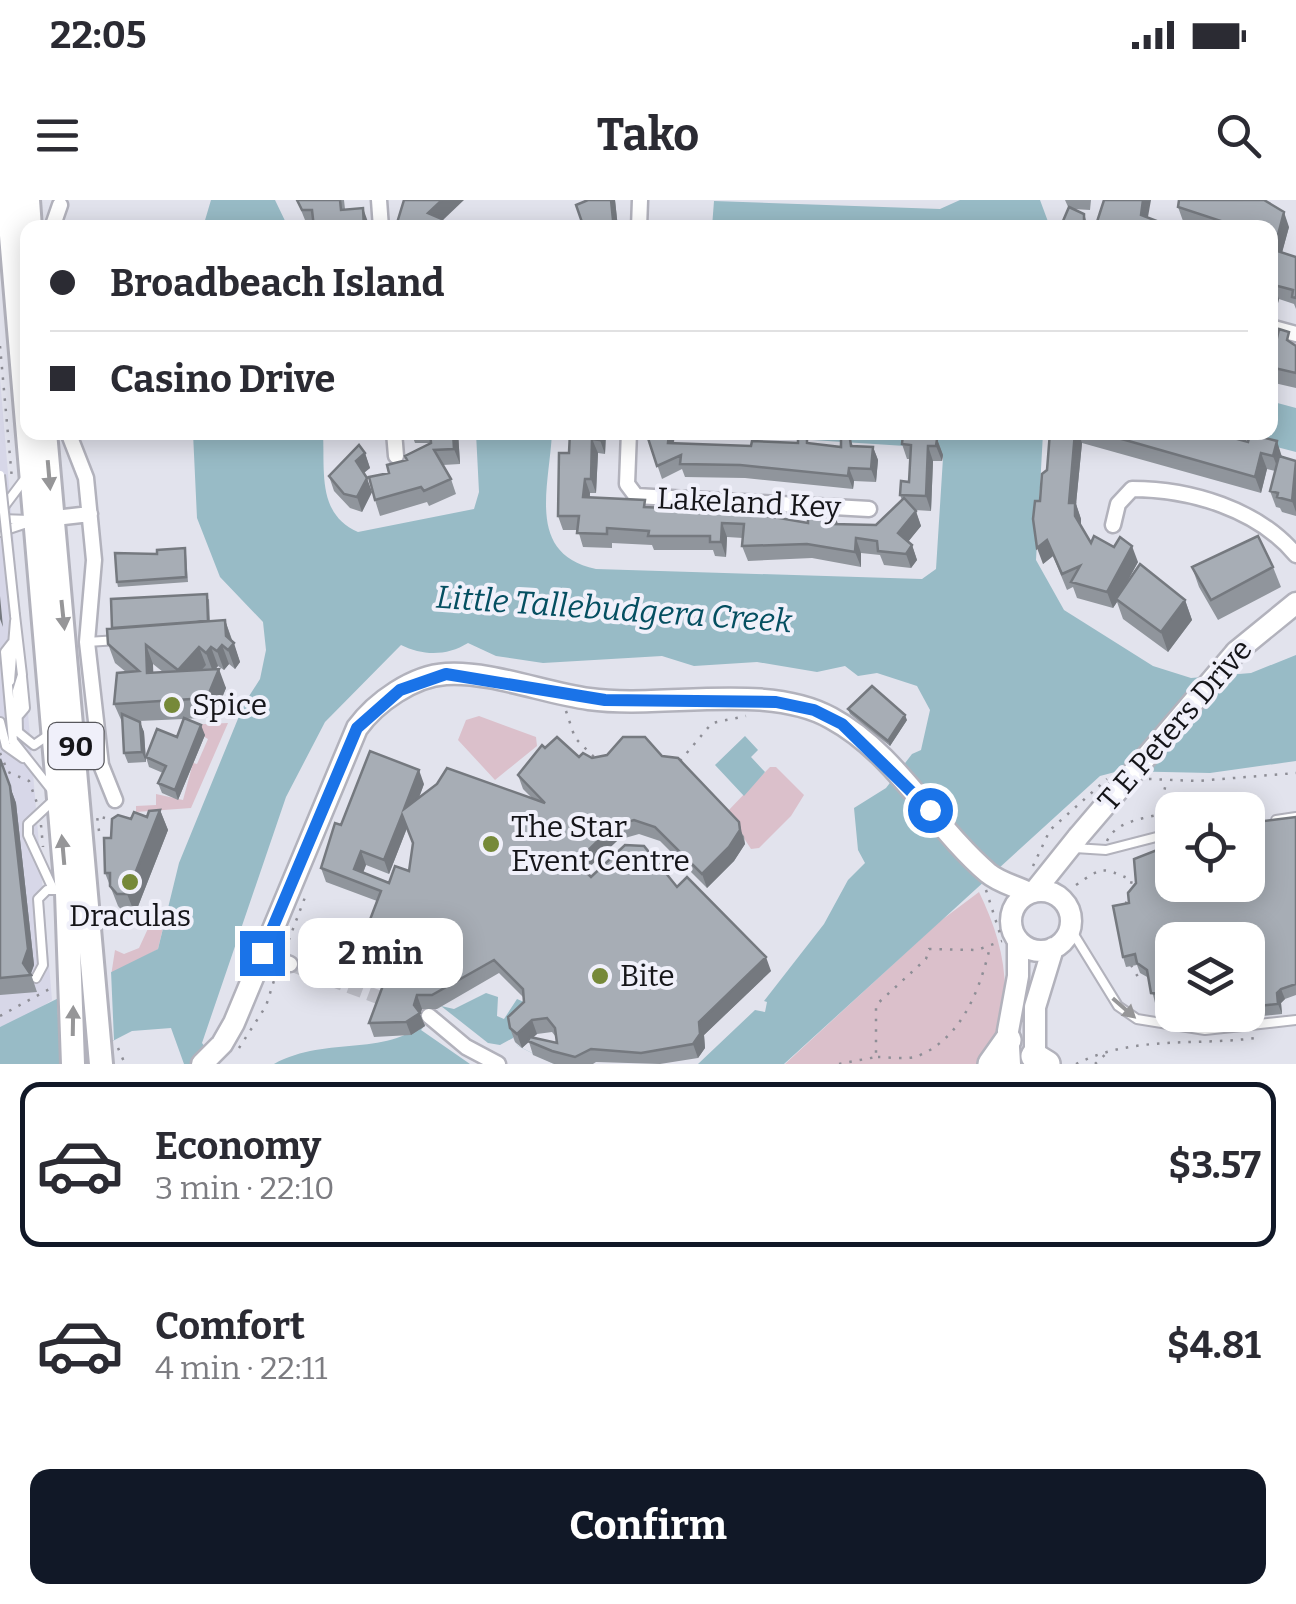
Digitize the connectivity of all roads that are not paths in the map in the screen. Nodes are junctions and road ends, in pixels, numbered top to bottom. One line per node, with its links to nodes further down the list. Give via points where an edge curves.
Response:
1 (8, 200): 5 (main road, 90)
2 (28, 200): 5 (main road, 90)
3 (60, 205): 4 (street)
4 (55, 220)
5 (13, 230): 12 (main road, 90)
6 (45, 440): 16 (main road, 90, one-way to 16)
7 (71, 440): 14 (street, via 86,478)
8 (395, 440): 10 (street)
9 (629, 440): 13 (street, Lakeland Key, via 630,491 644,498)
10 (396, 456)
11 (0, 474): 15 (lane, bridge)
12 (20, 479): 15 (lane); 16 (main road, 90)
13 (869, 509)
14 (90, 514): 16 (street); 23 (street, via 94,560)
15 (1, 515): 16 (lane); 21 (lane, bridge)
16 (43, 519): 18 (lane); 25 (main road, 90); 42 (main road, 90, one-way to 42)
17 (1113, 526): 19 (street, via 1118,504 1132,489 1156,489 1248,515)
18 (0, 532)
19 (1296, 555)
20 (1296, 603): 32 (street, T E Peters Drive, bridge, via 1236,652)
21 (16, 615): 25 (lane, via 19,735 37,744); 26 (lane, via 5,652 12,736)
22 (122, 640): 23 (lane)
23 (87, 642): 28 (street, via 103,777)
24 (0, 722): 26 (lane, via 6,746)
25 (54, 731): 27 (main road, 90)
26 (28, 760): 27 (lane)
27 (59, 796): 35 (main road, 90, one-way to 27); 35 (lane, via 32,815 28,835)
28 (116, 800)
29 (1296, 817): 30 (lane)
30 (1265, 821)
31 (1155, 835): 32 (lane, via 1106,850)
32 (1071, 846): 34 (street, T E Peters Drive); 36 (street)
33 (987, 880): 34 (street); 37 (street); 46 (street, via 885,762 842,724 798,706 605,700 475,676 433,676 386,700 357,728 278,959)
34 (1032, 886): 36 (street); 37 (street)
35 (60, 891): 41 (lane, via 38,899 42,965); 42 (main road, 90)
36 (1069, 892): 38 (street)
37 (1011, 918): 39 (street)
38 (1070, 928): 40 (street); 44 (lane, one-way to 44, via 1126,1013 1146,1022 1204,1030)
39 (1018, 941): 40 (street, via 1034,950); 47 (street)
40 (1053, 948): 47 (street)
41 (36, 978)
42 (75, 980): 45 (main road, 90); 48 (main road, 90, one-way to 42)
43 (429, 1016): 49 (street)
44 (1296, 1020)
45 (104, 1051)
46 (208, 1058)
47 (1027, 1058): 50 (highway)
48 (73, 1062)
49 (498, 1064)
50 (991, 1064)

